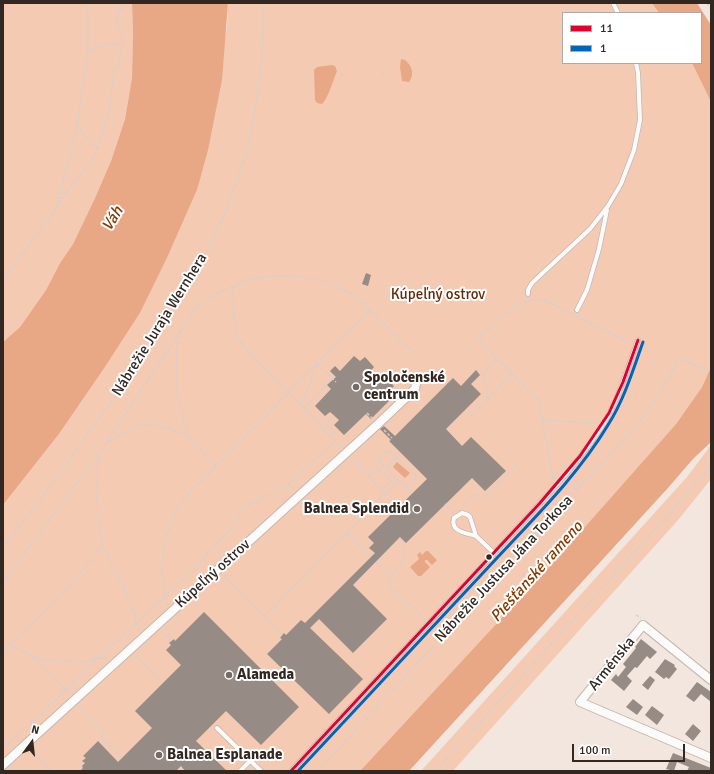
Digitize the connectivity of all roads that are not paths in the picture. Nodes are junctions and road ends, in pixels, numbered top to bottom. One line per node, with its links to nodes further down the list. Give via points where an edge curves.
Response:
1 (613, 3): 2 (lane)
2 (618, 12)
3 (636, 64): 4 (lane, via 640,120 634,150 621,184)
4 (608, 206): 5 (lane, via 590,229 532,283); 6 (lane, via 598,249)
5 (528, 294)
6 (578, 310)
7 (638, 340): 10 (lane, via 619,392 605,422 590,445)
8 (417, 378): 15 (street, Kúpeľný ostrov, via 415,389)
9 (476, 536): 9 (lane, via 458,531 453,524 456,516 462,513 470,517); 10 (lane)
10 (494, 553): 18 (lane)
11 (711, 680): 13 (street, Arménska, via 643,625 580,702)
12 (217, 728): 14 (lane)
13 (711, 758)
14 (250, 761): 16 (lane); 17 (lane)
15 (3, 765)
16 (240, 771)
17 (261, 771)
18 (291, 771)

